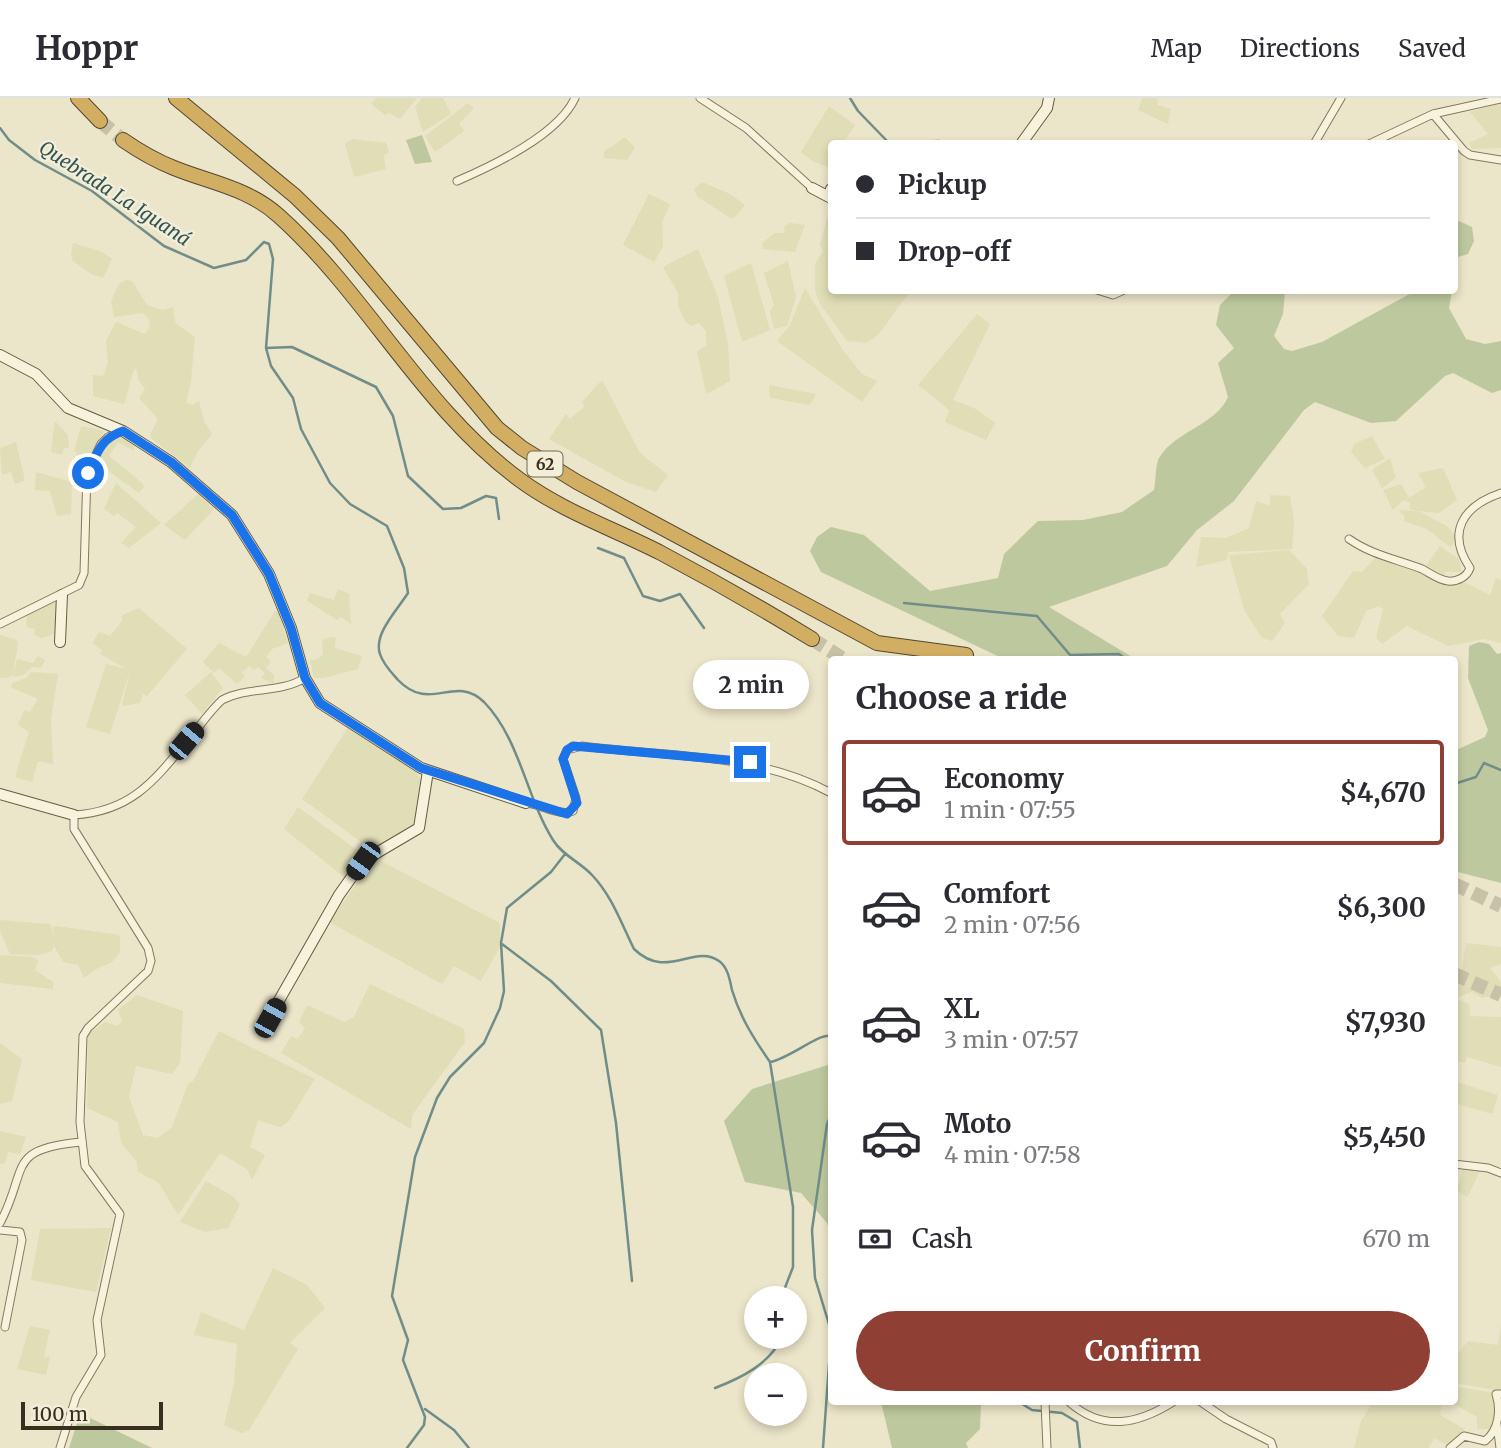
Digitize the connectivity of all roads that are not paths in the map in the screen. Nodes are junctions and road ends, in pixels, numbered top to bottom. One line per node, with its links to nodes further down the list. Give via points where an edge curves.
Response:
1 (78, 98): 9 (highway)
2 (176, 98): 28 (highway, 62, via 295,196 338,238 497,428 522,448 877,643)
3 (575, 98): 17 (street, via 569,111 544,132 493,166)
4 (700, 98): 18 (street, via 746,128)
5 (1049, 98): 11 (street)
6 (1341, 98): 12 (street)
7 (1501, 99): 8 (street)
8 (1433, 114): 13 (street); 14 (street)
9 (100, 121)
10 (124, 140): 26 (highway, 62, via 174,168 235,187 276,214 339,278 458,426 523,482)
11 (1024, 140)
12 (1316, 140)
13 (1378, 140)
14 (1455, 140)
15 (1458, 144): 16 (street, via 1470,155)
16 (1501, 160)
17 (457, 181)
18 (812, 188): 19 (street)
19 (828, 194)
20 (0, 355): 21 (street, via 36,374 68,408)
21 (123, 431): 24 (street, via 101,444 88,473 84,573 75,589); 29 (street, via 171,462 232,515 269,574)
22 (1501, 493): 23 (street, via 1479,503 1462,522 1457,534 1470,568 1462,579 1441,579 1370,554)
23 (1349, 539)
24 (62, 595): 25 (street); 27 (street)
25 (0, 624)
26 (812, 639)
27 (60, 642)
28 (966, 655)
29 (305, 678): 30 (street, via 316,698 334,713); 34 (street, via 289,687 222,700 133,798 103,812)
30 (428, 771): 33 (street); 35 (street, via 419,828 363,861)
31 (828, 791): 33 (street, via 750,762 582,746 567,750 563,759 575,808 564,814)
32 (0, 794): 34 (street)
33 (526, 803)
34 (74, 815): 36 (street, via 74,829 148,948 151,961 148,971 84,1033)
35 (270, 1018)
36 (81, 1142): 39 (street, via 46,1145 26,1158); 48 (street, via 89,1173 120,1214 97,1320 102,1356 76,1397)
37 (1458, 1164): 38 (street)
38 (1501, 1173)
39 (0, 1223)
40 (0, 1230): 41 (street, via 20,1232 22,1240)
41 (5, 1327)
42 (1501, 1394): 47 (street, via 1496,1394 1500,1406)
43 (1045, 1405): 49 (street)
44 (1073, 1405): 45 (street, via 1088,1415 1132,1422)
45 (1166, 1405)
46 (1205, 1405): 50 (street, via 1271,1442)
47 (1496, 1423): 51 (street, via 1485,1441 1464,1436); 52 (street)
48 (60, 1448)
49 (1047, 1448)
50 (1273, 1448)
51 (1450, 1448)
52 (1500, 1448)

